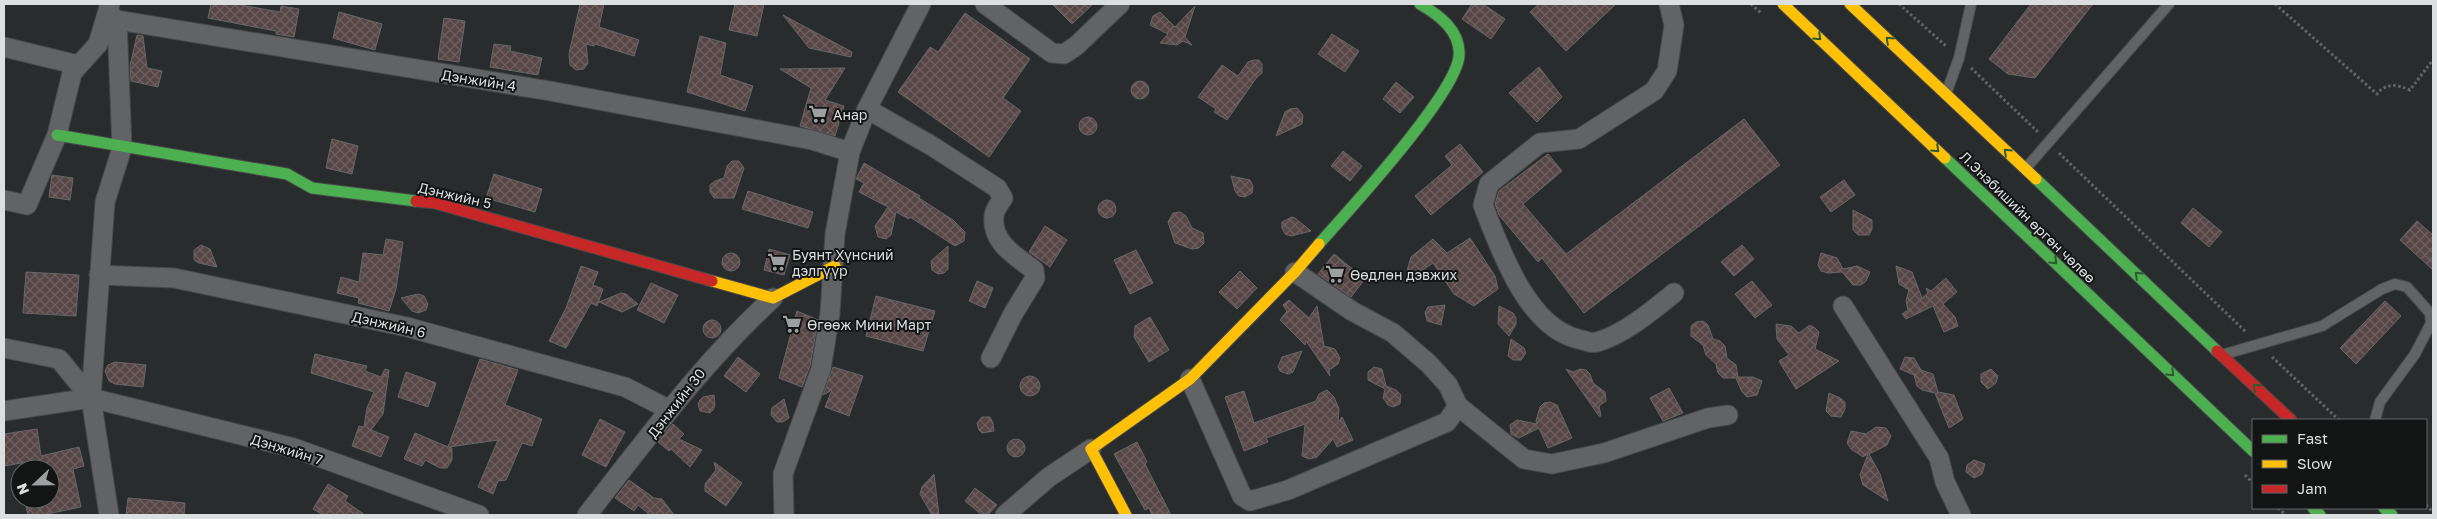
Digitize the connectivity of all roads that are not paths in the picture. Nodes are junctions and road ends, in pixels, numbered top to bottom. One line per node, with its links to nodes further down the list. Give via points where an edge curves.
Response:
1 (921, 4): 14 (street)
2 (985, 4): 3 (street, via 1052,53 1064,54)
3 (1120, 4)
4 (1420, 4): 21 (street, via 1439,15 1454,32 1459,55 1453,75 1388,164)
5 (1669, 4): 23 (street, via 1674,25 1667,71 1654,91 1578,140 1540,143 1489,184 1483,205 1518,285 1550,327 1573,338 1596,343 1626,328)
6 (1783, 4): 38 (street, Л.Энэбишийн өргөн чөлөө, one-way to 38)
7 (1850, 4): 13 (street, one-way to 7)
8 (1971, 4): 13 (lane, via 1959,58)
9 (2169, 4): 18 (lane)
10 (111, 12): 12 (street, via 98,44); 16 (street); 17 (street, Дэнжийн 4, via 812,140)
11 (4, 47): 12 (street)
12 (78, 65): 15 (street, via 72,73)
13 (1946, 95): 18 (street, one-way to 13)
14 (867, 109): 17 (street); 28 (street, via 997,188 1003,198 994,215 996,229 1005,248 1034,270 1035,278)
15 (57, 135): 16 (street, Дэнжийн 5); 19 (street, via 27,205)
16 (122, 148): 22 (street, via 105,202); 24 (street, Дэнжийн 5, via 287,174 312,188 435,203)
17 (850, 152): 20 (street, via 835,234)
18 (2025, 169): 27 (street, one-way to 18)
19 (4, 200)
20 (835, 266): 24 (street); 42 (street, via 821,369 783,474)
21 (1295, 272): 29 (street); 31 (street, via 1352,311 1393,333 1448,385)
22 (100, 275): 30 (street); 32 (street, Дэнжийн 6, via 174,278 407,327 624,387)
23 (1674, 293)
24 (773, 298): 32 (street, Дэнжийн 30, via 708,362)
25 (1844, 306): 45 (street, via 1938,458)
26 (4, 348): 30 (street, via 59,359)
27 (2222, 355): 35 (street, one-way to 27); 36 (lane, via 2322,326 2395,284 2408,287 2430,313 2431,323 2415,354 2380,402)
28 (991, 358)
29 (1190, 379): 31 (street, via 1242,496 1250,501 1288,490 1447,422); 37 (street)
30 (91, 398): 33 (street); 39 (street); 40 (street, Дэнжийн 7, via 294,448)
31 (1458, 406): 34 (street, via 1524,459 1552,464 1604,453 1708,418)
32 (670, 410): 41 (street, Дэнжийн 30)
33 (4, 411)
34 (1728, 415)
35 (2290, 419)
36 (2375, 419)
37 (1092, 450): 43 (street, via 1049,476); 44 (street)
38 (2252, 450)
39 (109, 515)
40 (479, 515)
41 (587, 515)
42 (784, 515)
43 (1005, 515)
44 (1126, 515)
45 (1961, 515)

